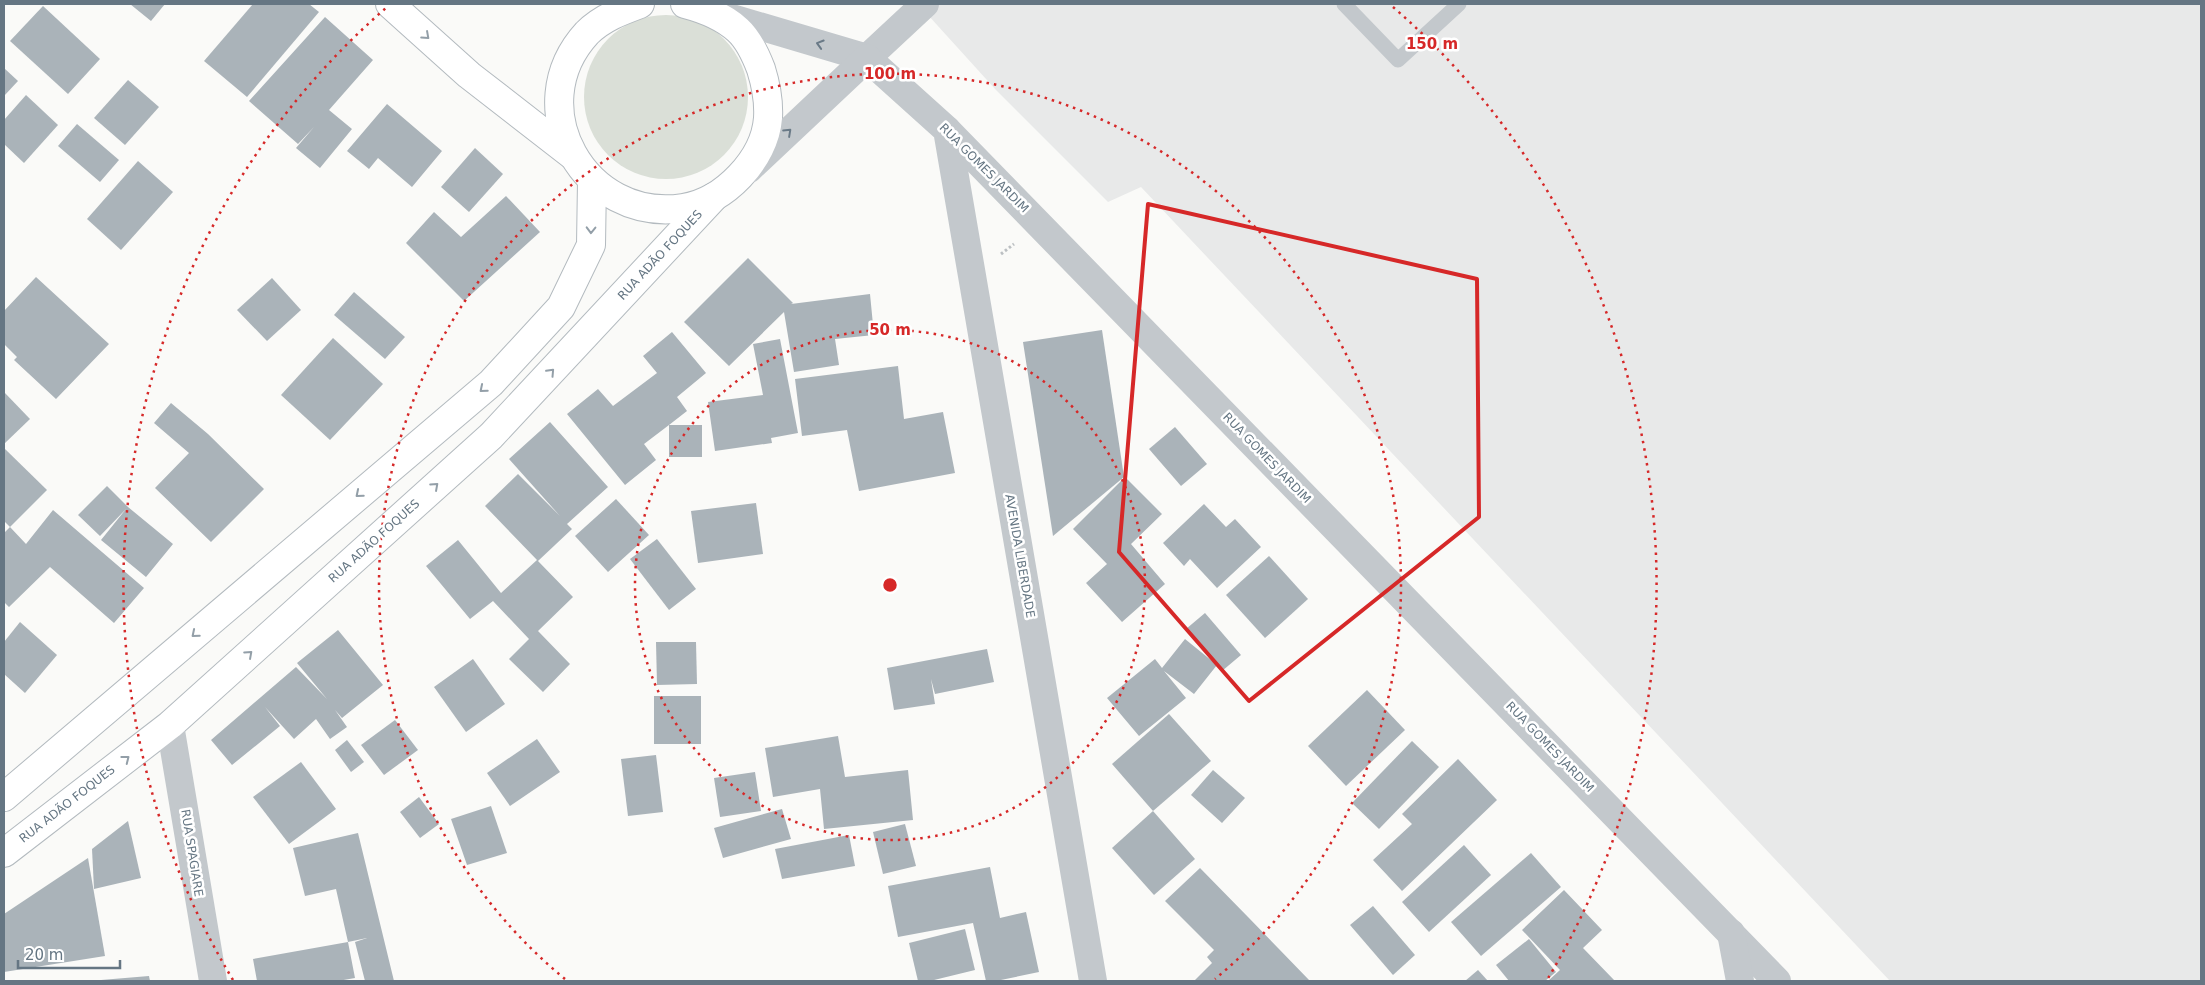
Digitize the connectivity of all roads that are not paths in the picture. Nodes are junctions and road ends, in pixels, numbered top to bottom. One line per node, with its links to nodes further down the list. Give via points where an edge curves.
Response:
1 (390, 4): 9 (main road, one-way to 9, via 468,75)
2 (640, 4): 9 (main road, via 613,13 588,33 569,60 560,91 561,124)
3 (925, 4): 7 (street)
4 (1344, 4): 5 (lane, via 1398,60)
5 (1459, 4)
6 (697, 7): 7 (street, RUA GOMES JARDIM, one-way to 6); 10 (main road, via 739,31 756,55 767,86 768,119 758,150)
7 (867, 58): 8 (street, RUA GOMES JARDIM); 10 (street, one-way to 7)
8 (948, 130): 16 (street, RUA GOMES JARDIM); 18 (street, AVENIDA LIBERDADE)
9 (572, 155): 11 (main road)
10 (740, 177): 12 (main road)
11 (592, 181): 12 (main road, via 619,200 650,209 683,208); 14 (main road, one-way to 14, via 591,245 561,307 491,383)
12 (714, 197): 13 (main road, RUA ADÃO FOQUES, one-way to 12, via 491,436)
13 (170, 725): 15 (main road, RUA ADÃO FOQUES, one-way to 13); 17 (street, RUA SPAGIARE)
14 (4, 797)
15 (4, 853)
16 (1732, 932): 19 (street); 20 (street, RUA GOMES JARDIM)
17 (213, 981)
18 (1093, 981)
19 (1740, 981)
20 (1778, 981)

